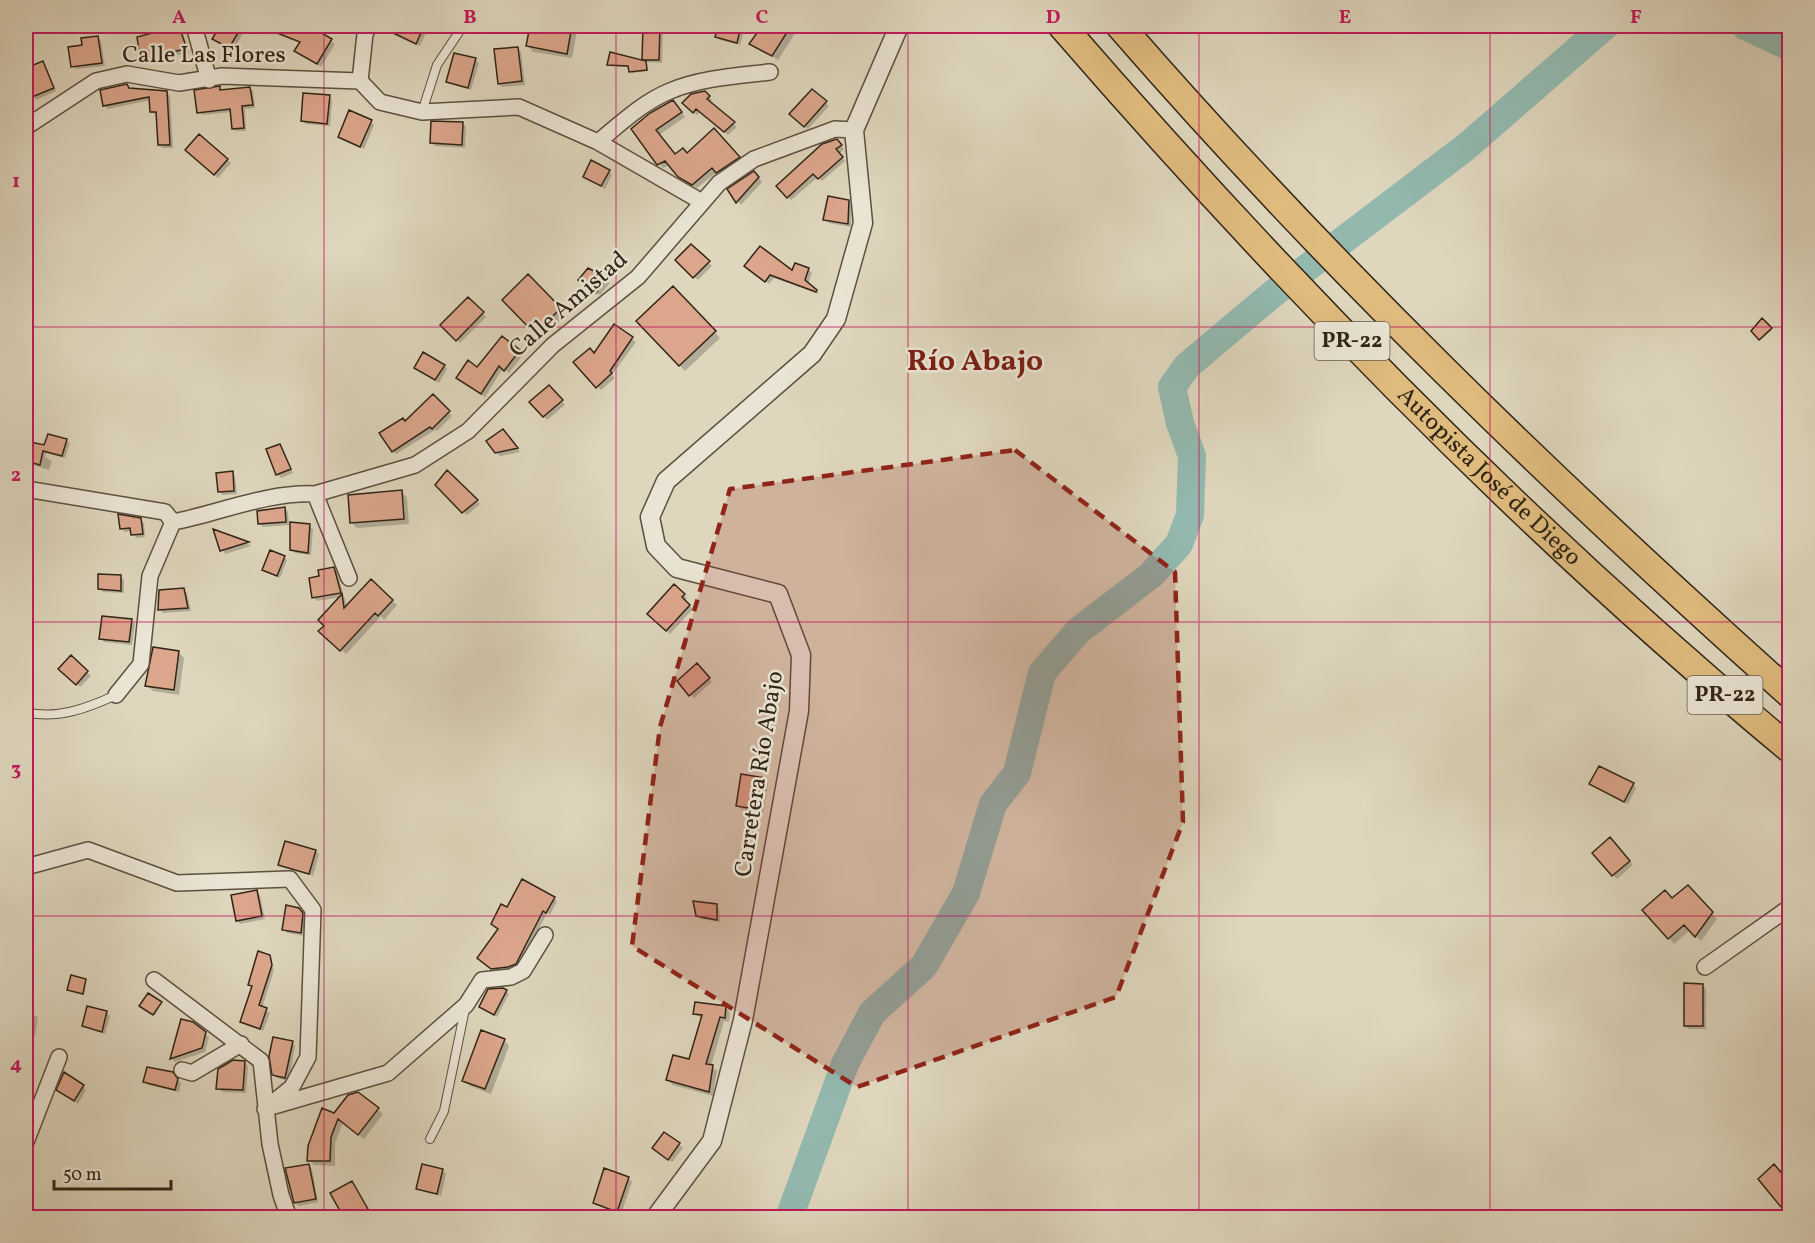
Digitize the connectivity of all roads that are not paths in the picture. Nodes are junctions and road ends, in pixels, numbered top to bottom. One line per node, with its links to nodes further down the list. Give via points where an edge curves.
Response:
1 (194, 26): 8 (street)
2 (369, 26): 9 (street)
3 (463, 26): 10 (lane, via 437,65)
4 (899, 26): 12 (street, Carretera Río Abajo)
5 (1062, 26): 22 (highway, Autopista José de Diego / PR-22, via 1189,170 1489,478 1662,639)
6 (1120, 26): 19 (highway, Autopista José de Diego / PR-22, via 1297,220 1418,345 1548,473)
7 (770, 72): 13 (street, via 700,81 668,92)
8 (209, 80): 9 (street, Calle Las Flores, via 222,76); 11 (street, Calle Las Flores, via 179,83 127,74 96,81)
9 (360, 81): 10 (street, via 380,102)
10 (422, 112): 13 (street, via 519,107)
11 (26, 127)
12 (854, 130): 14 (street, Calle Amistad, via 835,129 754,159 719,183); 36 (street, Carretera Río Abajo, via 863,223 836,319 812,354 666,481 650,517 656,546 677,568 778,594 801,655 799,711 746,1008 715,1130 712,1141)
13 (598, 142): 14 (street)
14 (702, 202): 16 (street, Calle Amistad, via 638,278 554,345 468,431 415,465)
15 (26, 489): 17 (street, via 165,512)
16 (307, 494): 17 (street, Calle Amistad, via 240,503); 18 (street)
17 (173, 522): 20 (street, via 150,576 141,664)
18 (350, 578)
19 (1790, 694)
20 (116, 695): 21 (lane, via 87,708 41,716)
21 (26, 712)
22 (1790, 749)
23 (26, 867): 32 (street, via 88,850 177,883 290,879 313,910 308,1057 292,1087)
24 (1790, 907): 26 (street)
25 (545, 935): 28 (street, via 523,971 511,977 482,980)
26 (1705, 967)
27 (154, 980): 29 (street)
28 (466, 1005): 32 (street, via 388,1073); 33 (lane, via 444,1111)
29 (241, 1044): 31 (street, via 192,1073); 32 (street, via 261,1061)
30 (59, 1057): 34 (street)
31 (182, 1070)
32 (265, 1109): 35 (street)
33 (430, 1139)
34 (26, 1142)
35 (289, 1218)
36 (655, 1218)

